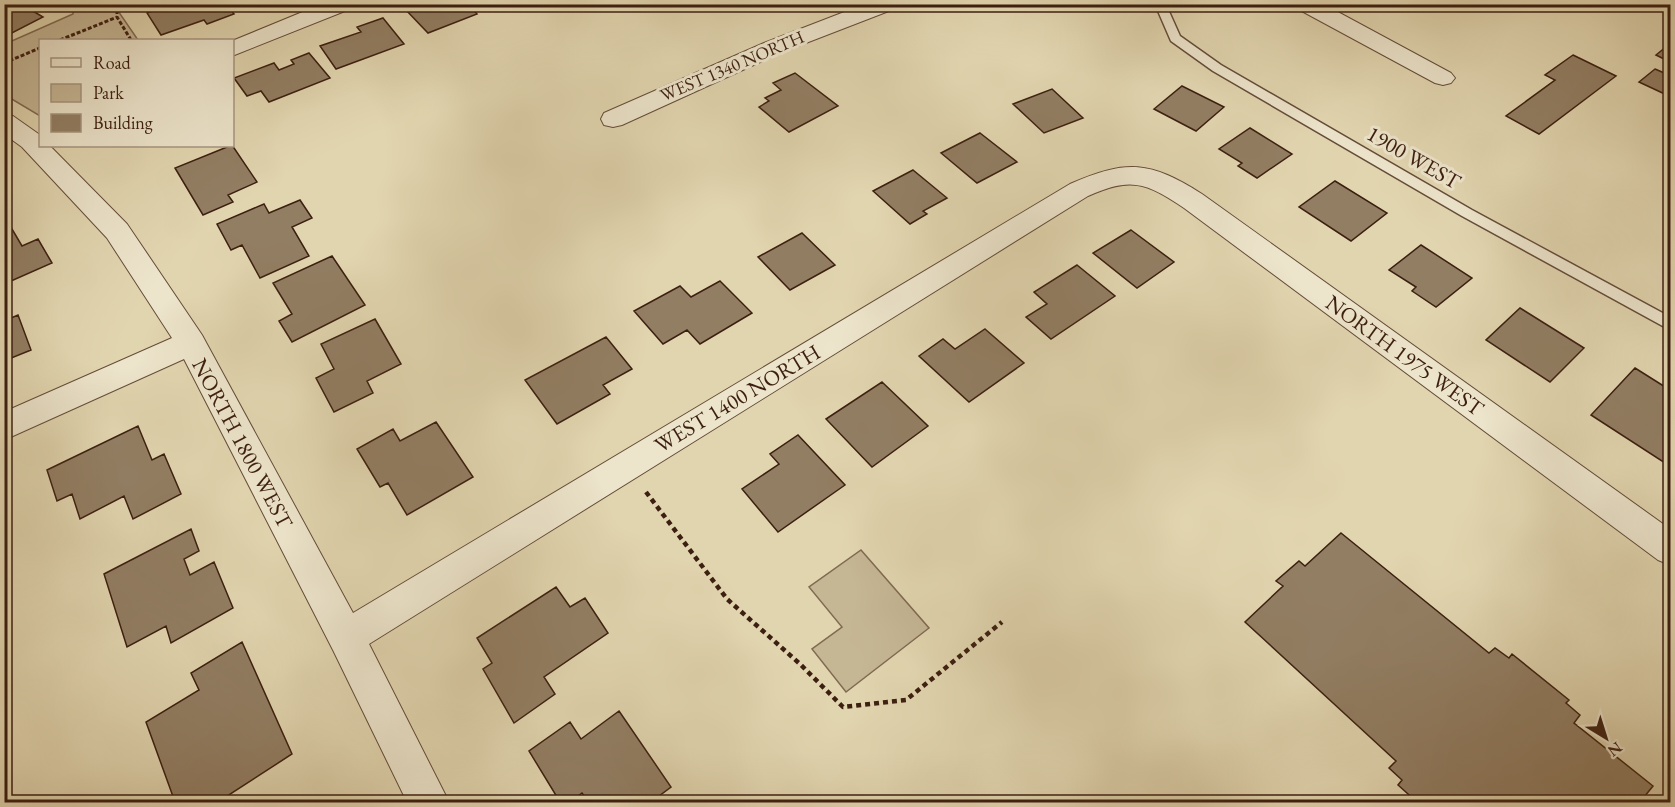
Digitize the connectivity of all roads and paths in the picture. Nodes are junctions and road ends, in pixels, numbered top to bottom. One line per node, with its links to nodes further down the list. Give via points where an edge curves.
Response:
1 (117, 4): 6 (path)
2 (342, 4): 10 (street)
3 (886, 4): 13 (street, WEST 1340 NORTH, via 761,52)
4 (1157, 4): 18 (lane, 1900 WEST, via 1175,38 1218,68 1467,213)
5 (1306, 4): 12 (street)
6 (117, 17): 7 (path); 8 (path)
7 (62, 39)
8 (130, 39)
9 (39, 48): 11 (path)
10 (234, 48)
11 (4, 63)
12 (1443, 78)
13 (613, 119)
14 (4, 122): 15 (street, NORTH 1800 WEST)
15 (36, 139)
16 (43, 147): 19 (street, NORTH 1800 WEST, via 117,231)
17 (1133, 173): 22 (street, NORTH 1975 WEST, via 1165,182 1193,201); 24 (street, WEST 1400 NORTH, via 1107,177 1079,190)
18 (1671, 324)
19 (191, 343): 20 (street); 24 (street, NORTH 1800 WEST)
20 (4, 427)
21 (641, 486): 23 (path, via 727,600 843,707 906,700)
22 (1671, 549)
23 (1002, 622)
24 (346, 637): 25 (street, NORTH 1800 WEST)
25 (428, 802)

